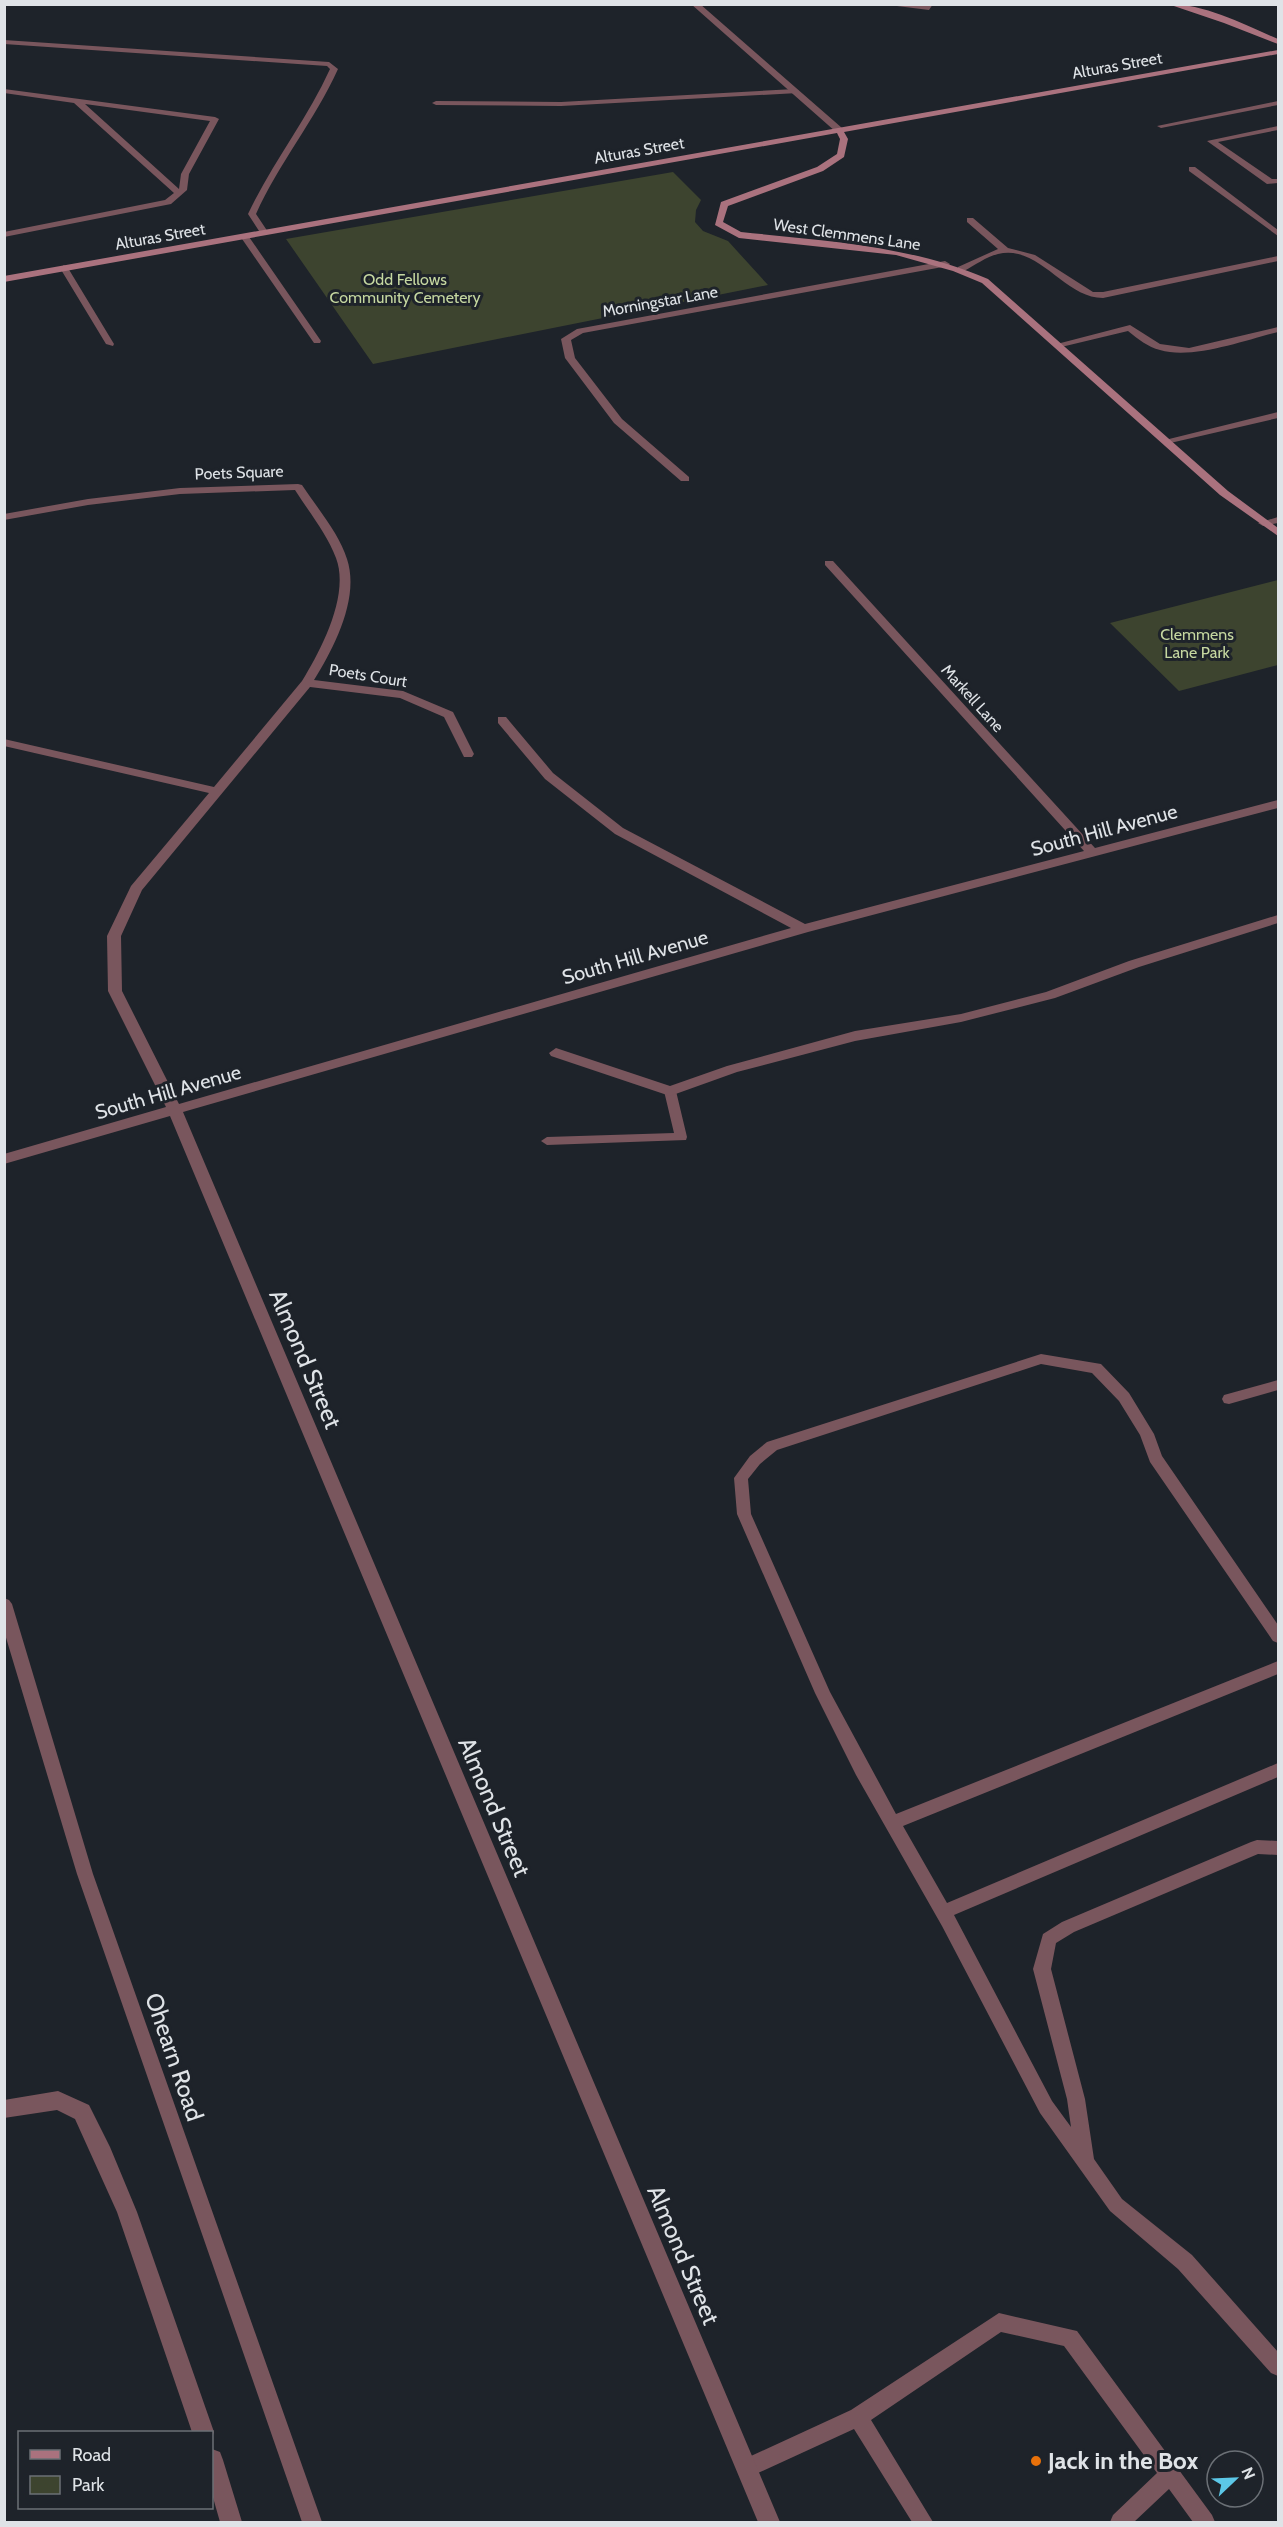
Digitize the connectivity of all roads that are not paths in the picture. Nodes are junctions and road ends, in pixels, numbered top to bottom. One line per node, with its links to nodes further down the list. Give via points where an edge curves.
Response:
1 (695, 4): 10 (street)
2 (884, 4): 3 (lane, via 929,8)
3 (930, 4)
4 (1172, 4): 5 (street)
5 (1185, 6): 7 (street)
6 (4, 42): 22 (lane, via 329,64 334,69 308,122 252,214)
7 (1278, 42)
8 (1278, 52): 16 (street, Alturas Street)
9 (4, 91): 11 (lane)
10 (795, 91): 12 (lane, via 561,104); 16 (street)
11 (76, 100): 19 (lane); 19 (lane, via 215,119 185,174)
12 (436, 103)
13 (1278, 103): 14 (lane)
14 (1161, 126)
15 (1278, 128): 18 (lane, via 1212,141 1270,182)
16 (839, 130): 22 (street, Alturas Street); 28 (street, West Clemmens Lane, via 844,139 841,155 820,169 724,204 718,223 740,236 893,252)
17 (1192, 169): 23 (lane)
18 (1278, 181)
19 (179, 194): 24 (lane, via 168,202)
20 (970, 220): 26 (lane)
21 (4, 223): 24 (lane)
22 (264, 232): 25 (street, Alturas Street)
23 (1278, 234)
24 (8, 235)
25 (244, 236): 29 (street, Alturas Street); 33 (lane)
26 (1005, 250): 27 (lane, via 1027,254 1092,295); 30 (lane)
27 (1278, 259)
28 (945, 264): 30 (street, West Clemmens Lane); 38 (street, Morningstar Lane, via 580,331 566,339 570,358 618,421)
29 (64, 268): 31 (street, Alturas Street); 34 (lane)
30 (961, 269): 35 (street, West Clemmens Lane, via 985,281)
31 (4, 279)
32 (1278, 330): 35 (lane, via 1189,351 1174,352 1153,346 1130,328)
33 (317, 341)
34 (111, 344)
35 (1057, 345): 37 (street, West Clemmens Lane)
36 (1278, 416): 37 (lane)
37 (1166, 441): 41 (street, West Clemmens Lane)
38 (685, 479)
39 (4, 516): 44 (street, Poets Square, via 180,491 298,487 343,560 344,599 322,660)
40 (1278, 520): 41 (lane)
41 (1263, 523): 42 (street, West Clemmens Lane)
42 (1278, 533)
43 (829, 563): 50 (street, Markell Lane)
44 (307, 682): 47 (street, Poets Court, via 403,695 449,715); 48 (street, Poets Square)
45 (502, 720): 52 (street, via 549,776 619,831)
46 (4, 742): 48 (street)
47 (468, 754)
48 (216, 791): 55 (street, Poets Square, via 136,888 114,936 116,991)
49 (1278, 804): 50 (street, South Hill Avenue)
50 (1093, 854): 52 (street, South Hill Avenue)
51 (1278, 919): 54 (street, via 1050,995 961,1018 855,1036 732,1069)
52 (802, 929): 55 (street, South Hill Avenue)
53 (556, 1053): 54 (street)
54 (670, 1091): 56 (lane, via 681,1137)
55 (175, 1111): 57 (street, South Hill Avenue); 73 (street, Almond Street)
56 (547, 1141)
57 (4, 1159)
58 (1278, 1384): 59 (lane)
59 (1229, 1399)
60 (4, 1604): 76 (lane, Ohearn Road, via 85,1874)
61 (1278, 1637): 64 (lane, via 1155,1458 1147,1434 1124,1397 1096,1368 1041,1359 772,1446 741,1478 744,1514 823,1693)
62 (1278, 1668): 64 (lane)
63 (1278, 1770): 66 (lane)
64 (892, 1823): 66 (lane)
65 (1278, 1848): 68 (lane, via 1257,1847 1048,1939 1042,1969 1076,2099)
66 (943, 1912): 68 (lane, via 1046,2107)
67 (4, 2109): 71 (street, via 58,2100 82,2112 127,2212)
68 (1085, 2163): 69 (lane, via 1116,2205 1185,2262)
69 (1278, 2366)
70 (858, 2417): 73 (lane); 74 (lane, via 999,2322 1070,2338); 78 (lane)
71 (201, 2431)
72 (213, 2463): 75 (street)
73 (747, 2468): 77 (street, Almond Street)
74 (1170, 2475): 79 (lane); 80 (lane)
75 (231, 2523)
76 (312, 2523)
77 (769, 2523)
78 (923, 2523)
79 (1120, 2523)
80 (1204, 2523)

